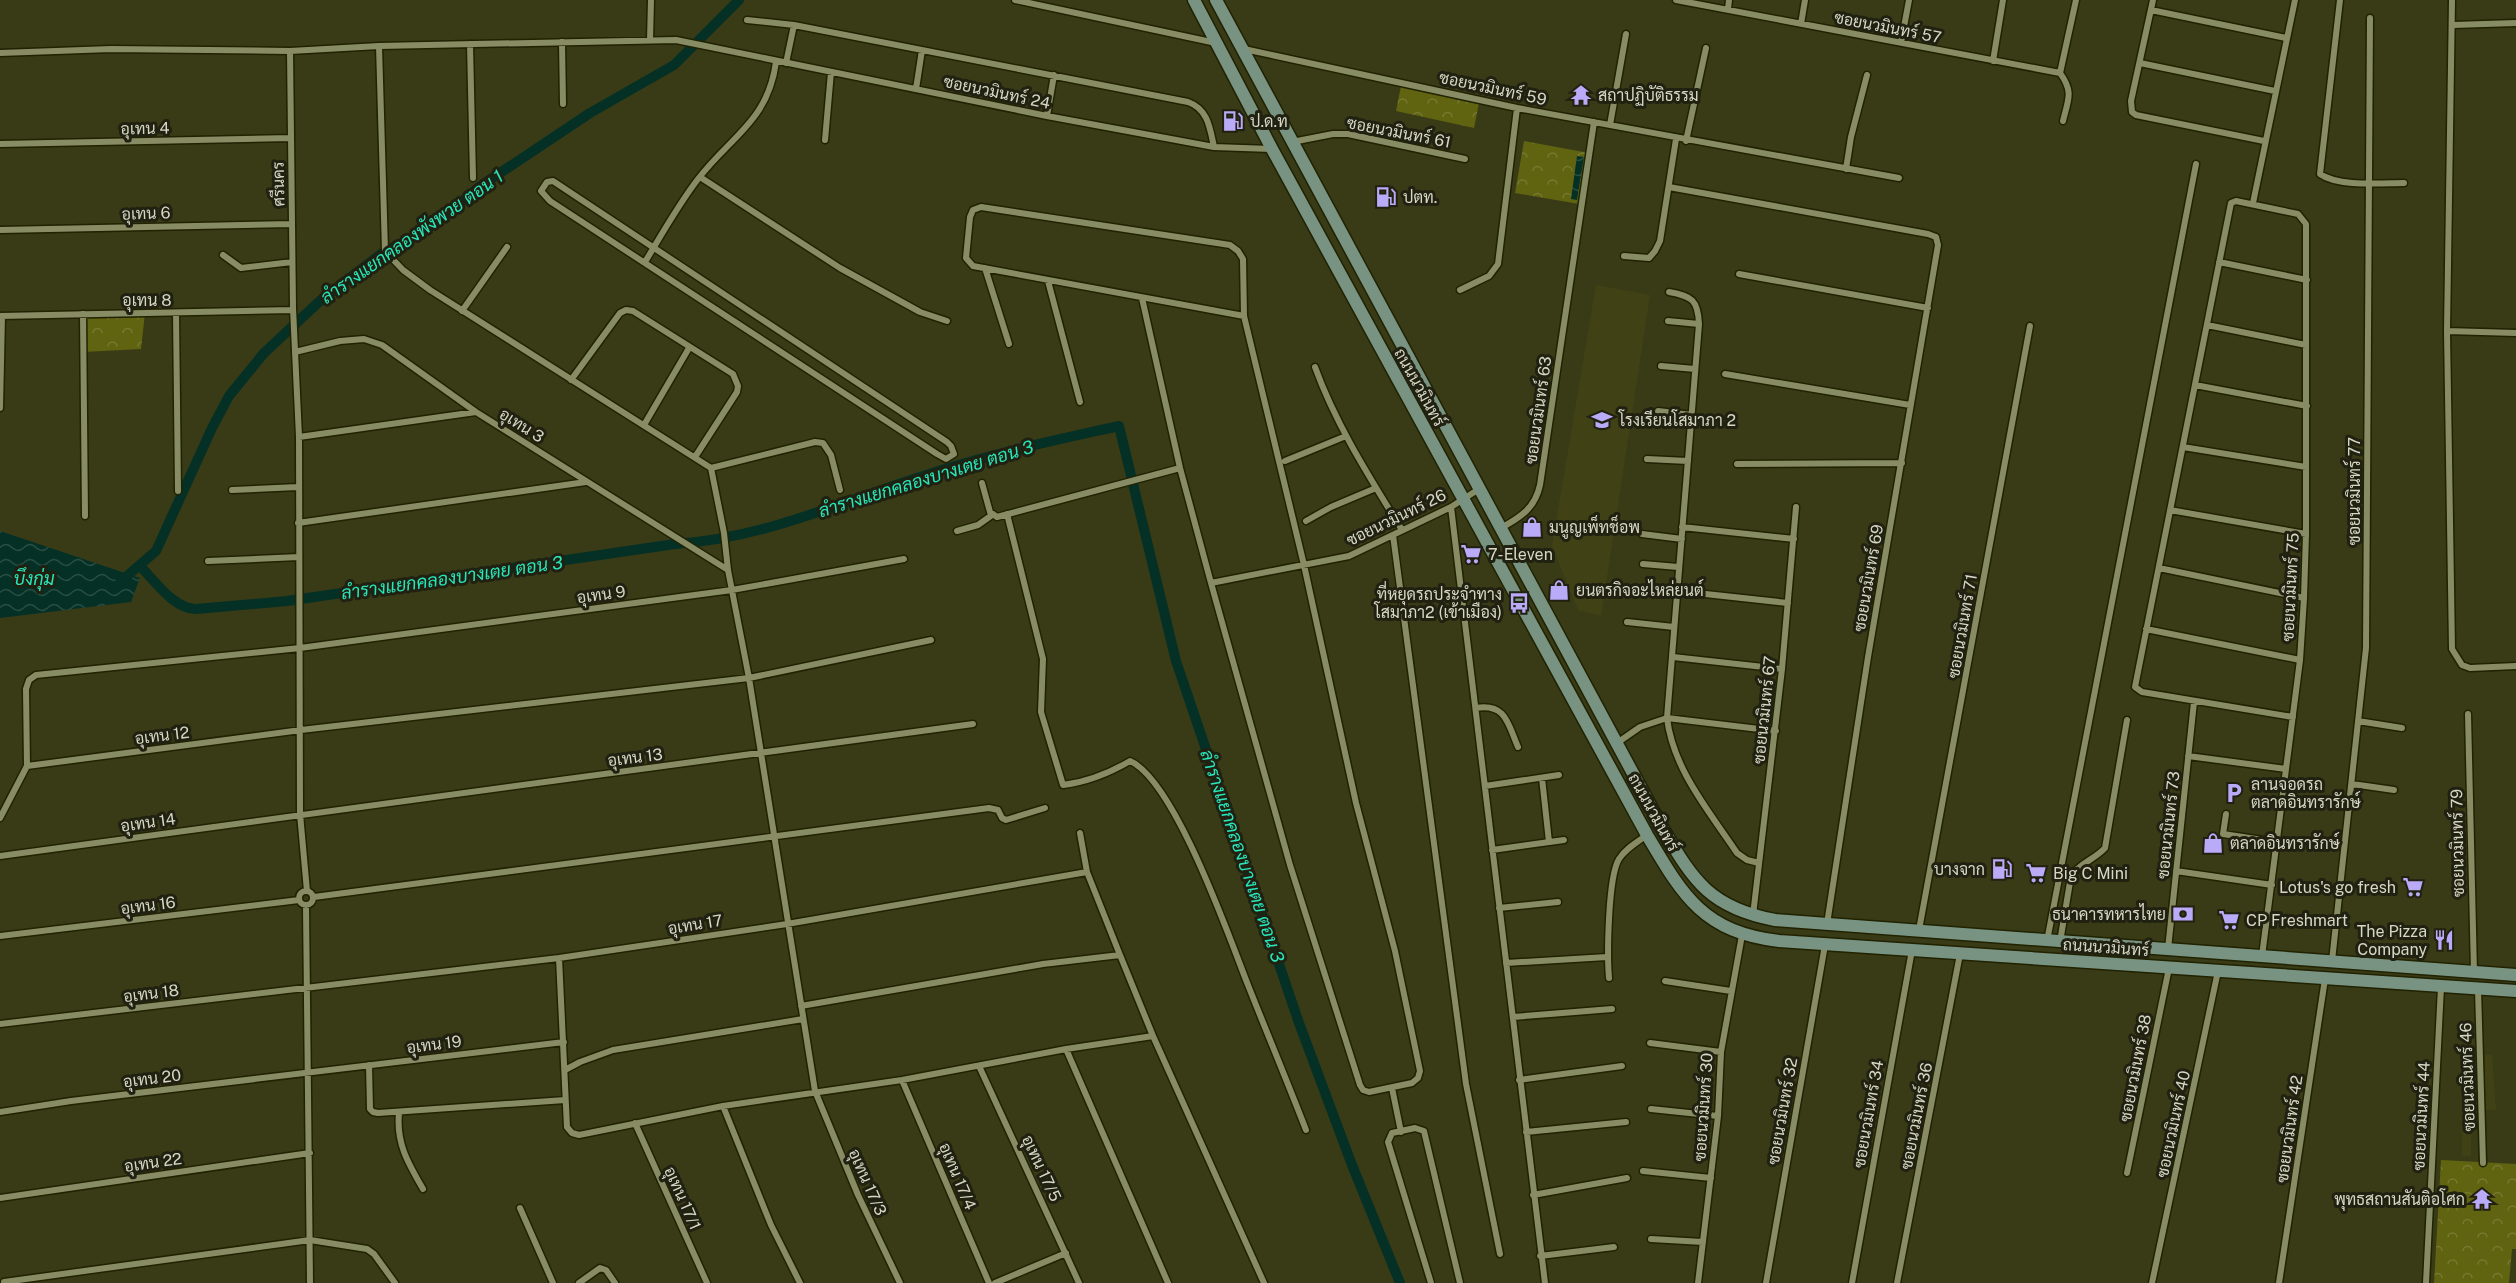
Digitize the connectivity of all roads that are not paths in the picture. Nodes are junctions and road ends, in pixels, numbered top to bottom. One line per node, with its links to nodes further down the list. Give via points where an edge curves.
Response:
1 (651, 0): 25 (street)
2 (1015, 0): 27 (street)
3 (1194, 0): 27 (main road, ถนนนวมินทร์)
4 (1216, 0): 31 (main road, ถนนนวมินทร์)
5 (1676, 0): 15 (street, ซอยนวมินทร์ 57)
6 (1730, 0): 15 (street)
7 (1805, 0): 20 (street)
8 (1909, 0): 28 (street)
9 (2003, 0): 36 (street)
10 (2076, 0): 41 (street)
11 (2152, 0): 16 (street)
12 (2295, 0): 24 (street)
13 (2340, 0): 67 (street, via 2320,174 2333,180)
14 (2452, 0): 22 (street)
15 (1728, 9): 20 (street, ซอยนวมินทร์ 57)
16 (2151, 10): 24 (street); 39 (street)
17 (2370, 18): 67 (street, ซอยนวมินทร์ 77)
18 (747, 20): 21 (street)
19 (2516, 23): 22 (street)
20 (1801, 24): 28 (street, ซอยนวมินทร์ 57)
21 (794, 25): 33 (street); 38 (street)
22 (2453, 25): 99 (street)
23 (1626, 34): 51 (street)
24 (2286, 38): 45 (street)
25 (650, 40): 26 (street, ซอยนวมินทร์ 24); 37 (street, ซอยนวมินทร์ 24, via 692,43)
26 (562, 42): 29 (street, ซอยนวมินทร์ 24); 46 (street)
27 (1217, 43): 60 (main road, ถนนนวมินทร์)
28 (1901, 43): 36 (street, ซอยนวมินทร์ 57)
29 (470, 44): 30 (street, ซอยนวมินทร์ 24); 65 (street)
30 (379, 46): 34 (street, ซอยนวมินทร์ 24); 88 (street, via 387,253 401,269)
31 (1241, 48): 47 (street, ซอยนวมินทร์ 59); 57 (main road, ถนนนวมินทร์)
32 (1706, 48): 55 (street)
33 (922, 50): 42 (street); 44 (street)
34 (290, 51): 35 (street, ซอยนวมินทร์ 24, via 111,49); 52 (street, ศรีนคร)
35 (0, 53)
36 (1993, 61): 41 (street, ซอยนวมินทร์ 57)
37 (776, 62): 38 (street, ซอยนวมินทร์ 24); 64 (street, via 769,96 760,111)
38 (786, 63): 40 (street, ซอยนวมินทร์ 24)
39 (2140, 63): 45 (street); 56 (street, via 2130,107 2136,115)
40 (831, 72): 44 (street, ซอยนวมินทร์ 24); 54 (street)
41 (2060, 73): 49 (street, via 2070,92)
42 (1054, 75): 48 (street); 59 (street, via 1197,105 1209,124)
43 (1867, 75): 63 (street)
44 (916, 89): 48 (street, ซอยนวมินทร์ 24)
45 (2275, 91): 56 (street)
46 (562, 104)
47 (1517, 108): 50 (street, ซอยนวมินทร์ 59); 84 (street, via 1498,264 1489,276)
48 (1047, 117): 59 (street, ซอยนวมินทร์ 24)
49 (2063, 121)
50 (1594, 122): 51 (street, ซอยนวมินทร์ 59); 149 (street, ซอยนวมินทร์ 63, via 1538,495 1531,508)
51 (1610, 125): 53 (street, ซอยนวมินทร์ 59)
52 (291, 138): 58 (street, อุเทน 4); 71 (street, ศรีนคร)
53 (1676, 139): 55 (street, ซอยนวมินทร์ 59); 69 (street)
54 (825, 140)
55 (1686, 141): 63 (street, ซอยนวมินทร์ 59)
56 (2264, 141): 70 (street)
57 (1292, 142): 60 (main road); 61 (street, ซอยนวมินทร์ 61, via 1348,134); 135 (main road, ถนนนวมินทร์)
58 (0, 144)
59 (1214, 147): 60 (street, ซอยนวมินทร์ 24)
60 (1272, 149): 139 (main road, ถนนนวมินทร์)
61 (1465, 159)
62 (2196, 164): 230 (street)
63 (1846, 169): 66 (street, ซอยนวมินทร์ 59)
64 (700, 177): 74 (street); 94 (street, via 840,268 920,312)
65 (473, 178)
66 (1899, 178)
67 (2370, 183): 68 (street); 186 (street, ซอยนวมินทร์ 77, via 2366,648)
68 (2404, 183)
69 (1669, 187): 76 (street, via 1655,251 1649,258); 87 (street, ซอยนวมินทร์ 69, via 1936,237 1938,254)
70 (2253, 203): 79 (street, via 2231,203); 82 (street, ซอยนวมินทร์ 75, via 2302,218 2306,224)
71 (292, 224): 72 (street, อุเทน 6); 77 (street, ศรีนคร)
72 (0, 230)
73 (507, 247): 88 (street)
74 (654, 247): 78 (street); 78 (street, via 552,181 543,186 543,195 550,201); 78 (street, via 947,442 954,454 946,459 937,454)
75 (223, 255): 77 (street, via 241,268)
76 (1624, 256)
77 (292, 262): 91 (street, ศรีนคร)
78 (645, 262)
79 (2219, 262): 82 (street); 97 (street)
80 (984, 268): 83 (street); 93 (street, via 973,266 966,258 970,217 973,210 981,207 1230,245 1243,259); 101 (street)
81 (1739, 274): 87 (street)
82 (2307, 280): 102 (street, ซอยนวมินทร์ 75)
83 (1048, 281): 86 (street); 111 (street)
84 (1460, 290)
85 (1670, 292): 96 (street, via 1686,295 1693,301)
86 (1142, 298): 93 (street); 130 (street)
87 (1928, 308): 112 (street, ซอยนวมินทร์ 69)
88 (462, 311): 109 (street)
89 (83, 314): 90 (street, อุเทน 8); 92 (street, อุเทน 8); 145 (street)
90 (176, 314): 91 (street, อุเทน 8); 138 (street)
91 (293, 314): 104 (street, ศรีนคร)
92 (1, 316): 114 (street)
93 (1244, 316): 161 (street)
94 (947, 321)
95 (1668, 321): 96 (street)
96 (1699, 324): 107 (street)
97 (2207, 325): 102 (street); 110 (street)
98 (2030, 326): 227 (street, ซอยนวมินทร์ 71)
99 (2447, 331): 100 (street); 177 (street, via 2452,649 2462,665 2470,668)
100 (2516, 333)
101 (1008, 344)
102 (2306, 345): 113 (street, ซอยนวมินทร์ 75)
103 (689, 348): 109 (street, via 626,310); 118 (street); 122 (street, via 733,374 738,386)
104 (295, 351): 116 (street, อุเทน 3, via 364,339 382,345); 119 (street, ศรีนคร)
105 (1660, 366): 107 (street)
106 (1315, 367): 120 (street)
107 (1695, 369): 117 (street)
108 (1725, 374): 112 (street)
109 (571, 380): 118 (street)
110 (2195, 386): 113 (street); 121 (street)
111 (1080, 402)
112 (1910, 405): 126 (street, ซอยนวมินทร์ 69)
113 (2307, 406): 128 (street, ซอยนวมินทร์ 75)
114 (0, 408)
115 (1658, 411): 117 (street)
116 (476, 412): 119 (street); 131 (street, อุเทน 3)
117 (1692, 415): 125 (street)
118 (644, 425): 122 (street)
119 (299, 436): 133 (street, ศรีนคร)
120 (1346, 436): 124 (street); 134 (street)
121 (2183, 447): 128 (street); 142 (street)
122 (695, 457): 129 (street)
123 (1647, 459): 125 (street)
124 (1285, 461)
125 (1688, 461): 148 (street)
126 (1902, 463): 127 (street); 226 (street, ซอยนวมินทร์ 69)
127 (1737, 464)
128 (2306, 467): 153 (street, ซอยนวมินทร์ 75)
129 (711, 468): 137 (street, via 823,443 831,455); 164 (street, อุเทน 17/3)
130 (1180, 468): 143 (street); 165 (street)
131 (587, 482): 147 (street); 164 (street, อุเทน 3)
132 (982, 483): 144 (street)
133 (298, 488): 136 (street); 147 (street, ศรีนคร)
134 (1376, 488): 146 (street); 150 (street)
135 (1480, 489): 139 (street, ซอยนวมินทร์ 26); 149 (main road, ถนนนวมินทร์)
136 (232, 490)
137 (840, 490)
138 (178, 491)
139 (1463, 498): 140 (street, ซอยนวมินทร์ 26); 207 (main road, ถนนนวมินทร์)
140 (1450, 507): 150 (street, ซอยนวมินทร์ 26); 181 (street)
141 (1796, 507): 156 (street, ซอยนวมินทร์ 67)
142 (2170, 510): 153 (street); 163 (street)
143 (1006, 514): 144 (street); 282 (street, via 1043,659 1041,712 1063,784 1082,783 1130,761 1161,792 1204,872)
144 (993, 515): 151 (street, via 978,525)
145 (85, 516)
146 (1306, 521)
147 (298, 523): 157 (street, ศรีนคร)
148 (1682, 527): 155 (street); 156 (street)
149 (1501, 528): 191 (main road, ถนนนวมินทร์)
150 (1402, 530): 154 (street, ซอยนวมินทร์ 26)
151 (957, 531)
152 (1642, 534): 155 (street)
153 (2306, 534): 168 (street, ซอยนวมินทร์ 75)
154 (1393, 535): 161 (street, ซอยนวมินทร์ 26, via 1349,556); 300 (street, via 1466,1084)
155 (1682, 538): 162 (street)
156 (1794, 539): 169 (street, ซอยนวมินทร์ 67)
157 (299, 557): 159 (street); 174 (street, ศรีนคร)
158 (903, 559): 166 (street, อุเทน 9)
159 (208, 561)
160 (1643, 564): 162 (street)
161 (1304, 566): 165 (street, ซอยนวมินทร์ 26); 272 (street, via 1420,1071 1412,1083)
162 (1678, 567): 167 (street)
163 (2159, 568): 168 (street); 172 (street)
164 (728, 570): 166 (street, อุเทน 17/3)
165 (1210, 583): 272 (street, via 1290,865 1360,1085 1369,1092)
166 (732, 590): 174 (street, อุเทน 9); 179 (street, อุเทน 17/3)
167 (1678, 591): 169 (street); 171 (street)
168 (2304, 598): 176 (street, ซอยนวมินทร์ 75)
169 (1788, 603): 178 (street, ซอยนวมินทร์ 67)
170 (1627, 622): 171 (street)
171 (1674, 627): 175 (street)
172 (2146, 629): 176 (street); 180 (street, via 2135,687 2142,693)
173 (931, 640): 179 (street, อุเทน 12)
174 (300, 648): 189 (street, ศรีนคร); 195 (street, อุเทน 9, via 36,675 28,680 26,689)
175 (1672, 657): 178 (street); 184 (street)
176 (2300, 660): 183 (street, ซอยนวมินทร์ 75)
177 (2516, 666)
178 (1782, 669): 190 (street, ซอยนวมินทร์ 67)
179 (749, 678): 189 (street, อุเทน 12); 193 (street, อุเทน 17/3)
180 (2194, 702): 183 (street); 194 (street, ซอยนวมินทร์ 73)
181 (1476, 708): 192 (street, via 1490,706 1502,712); 200 (street)
182 (2468, 714): 245 (street, ซอยนวมินทร์ 79)
183 (2293, 717): 196 (street, ซอยนวมินทร์ 75)
184 (1667, 718): 190 (street); 191 (street, via 1640,727); 214 (street, via 1678,763 1737,853)
185 (2127, 720): 231 (street, via 2105,848 2072,876)
186 (2358, 721): 188 (street); 199 (street, ซอยนวมินทร์ 77)
187 (973, 724): 193 (street, อุเทน 13)
188 (2402, 728)
189 (301, 730): 195 (street, อุเทน 12); 203 (street, ศรีนคร)
190 (1776, 731): 214 (street, ซอยนวมินทร์ 67)
191 (1617, 742): 224 (main road, ถนนนวมินทร์, via 1691,875 1720,900)
192 (1518, 747)
193 (760, 755): 203 (street, อุเทน 13); 208 (street, อุเทน 17/3)
194 (2188, 756): 196 (street); 215 (street, ซอยนวมินทร์ 73)
195 (27, 766): 205 (street)
196 (2286, 769): 211 (street, ซอยนวมินทร์ 75)
197 (1559, 776): 198 (street)
198 (1542, 778): 200 (street); 210 (street)
199 (2352, 784): 201 (street); 240 (street, ซอยนวมินทร์ 77)
200 (1485, 786): 212 (street)
201 (2394, 790)
202 (1044, 808): 208 (street, via 1006,820 998,810 989,808)
203 (300, 814): 213 (street, อุเทน 14); 218 (street, ศรีนคร)
204 (2226, 814): 211 (street, via 2223,834)
205 (0, 818)
206 (1080, 833): 216 (street)
207 (1647, 835): 228 (main road, ถนนนวมินทร์, via 1694,904); 237 (street, via 1617,861)
208 (773, 837): 219 (street); 225 (street, อุเทน 17/3)
209 (1564, 840): 210 (street)
210 (1549, 842): 212 (street)
211 (2276, 842): 217 (street, ซอยนวมินทร์ 75)
212 (1492, 850): 223 (street)
213 (0, 856)
214 (1759, 862): 224 (street, ซอยนวมินทร์ 67)
215 (2176, 871): 217 (street); 234 (street, ซอยนวมินทร์ 73)
216 (1087, 872): 225 (street, อุเทน 17); 236 (street)
217 (2272, 885): 238 (street, ซอยนวมินทร์ 75)
218 (307, 891): 219 (street); 220 (street)
219 (314, 897): 222 (street)
220 (299, 900): 222 (street); 229 (street, อุเทน 16)
221 (1558, 902): 223 (street)
222 (306, 906): 251 (street)
223 (1499, 908): 241 (street)
224 (1753, 916): 226 (main road, ถนนนวมินทร์)
225 (788, 924): 239 (street, อุเทน 17); 255 (street, อุเทน 17/3)
226 (1827, 924): 227 (main road, ถนนนวมินทร์)
227 (1919, 930): 230 (main road, ถนนนวมินทร์)
228 (1742, 935): 232 (main road, ถนนนวมินทร์); 254 (street, ซอยนวมินทร์ 30)
229 (0, 936)
230 (2047, 941): 231 (main road, ถนนนวมินทร์)
231 (2060, 942): 234 (main road, ถนนนวมินทร์)
232 (1825, 945): 233 (main road, ถนนนวมินทร์); 320 (street, ซอยนวมินทร์ 32)
233 (1912, 950): 235 (main road, ถนนนวมินทร์); 321 (street, ซอยนวมินทร์ 34)
234 (2168, 950): 238 (main road, ถนนนวมินทร์)
235 (1960, 954): 242 (main road, ถนนนวมินทร์); 322 (street, ซอยนวมินทร์ 36)
236 (1120, 955): 255 (street, via 1043,964); 260 (street)
237 (1607, 957): 241 (street); 247 (street)
238 (2262, 957): 240 (main road, ถนนนวมินทร์)
239 (560, 958): 251 (street, อุเทน 17); 261 (street)
240 (2331, 962): 244 (main road, ถนนนวมินทร์)
241 (1506, 963): 257 (street)
242 (2169, 968): 243 (main road, ถนนนวมินทร์); 288 (street, ซอยนวมินทร์ 38)
243 (2218, 970): 248 (main road, ถนนนวมินทร์); 323 (street, ซอยนวมินทร์ 40)
244 (2444, 970): 245 (main road, ถนนนวมินทร์); 250 (main road)
245 (2474, 972): 246 (main road, ถนนนวมินทร์)
246 (2516, 975)
247 (1609, 978)
248 (2325, 980): 250 (main road, ถนนนวมินทร์); 324 (street, ซอยนวมินทร์ 42)
249 (1665, 981): 254 (street)
250 (2441, 987): 252 (main road, ถนนนวมินทร์); 325 (street, ซอยนวมินทร์ 44)
251 (305, 989): 259 (street, อุเทน 18); 269 (street)
252 (2478, 989): 253 (main road, ถนนนวมินทร์); 286 (street, ซอยนวมินทร์ 46)
253 (2516, 991)
254 (1731, 992): 264 (street, ซอยนวมินทร์ 30)
255 (801, 1006): 258 (street, อุเทน 17/3)
256 (1612, 1009): 257 (street)
257 (1513, 1017): 271 (street)
258 (803, 1019): 268 (street, via 613,1050); 273 (street, อุเทน 17/3)
259 (0, 1024)
260 (1153, 1036): 263 (street); 315 (street)
261 (564, 1042): 265 (street, อุเทน 19); 268 (street)
262 (1650, 1043): 264 (street)
263 (1066, 1049): 266 (street); 314 (street)
264 (1721, 1052): 279 (street, ซอยนวมินทร์ 30)
265 (369, 1065): 269 (street, อุเทน 19); 278 (street, via 370,1108 378,1113)
266 (979, 1066): 270 (street); 299 (street, อุเทน 17/5)
267 (1622, 1066): 271 (street)
268 (565, 1070): 274 (street)
269 (308, 1072): 277 (street, อุเทน 20); 285 (street)
270 (902, 1080): 273 (street); 311 (street, อุเทน 17/4)
271 (1519, 1080): 284 (street)
272 (1392, 1088): 283 (street)
273 (815, 1091): 275 (street); 310 (street, อุเทน 17/3)
274 (565, 1100): 278 (street); 281 (street, via 567,1127 579,1135)
275 (723, 1106): 281 (street); 309 (street, via 771,1225)
276 (1651, 1109): 279 (street)
277 (0, 1112)
278 (399, 1113): 291 (street, via 401,1148)
279 (1718, 1116): 290 (street, ซอยนวมินทร์ 30)
280 (1626, 1122): 284 (street)
281 (635, 1123): 308 (street, อุเทน 17/1)
282 (1306, 1130)
283 (1401, 1131): 316 (street, via 1392,1133 1388,1142); 317 (street, via 1424,1131)
284 (1526, 1132): 292 (street)
285 (310, 1153): 293 (street, อุเทน 22); 296 (street)
286 (2483, 1163)
287 (1643, 1171): 290 (street)
288 (2127, 1173)
289 (1627, 1178): 292 (street)
290 (1711, 1178): 297 (street, ซอยนวมินทร์ 30)
291 (423, 1190)
292 (1533, 1195): 301 (street)
293 (0, 1198)
294 (520, 1208): 305 (street)
295 (1651, 1239): 297 (street)
296 (310, 1240): 302 (street); 303 (street); 304 (street, via 367,1249)
297 (1703, 1242): 319 (street, ซอยนวมินทร์ 30)
298 (1614, 1247): 301 (street)
299 (1066, 1253): 312 (street); 313 (street, อุเทน 17/5)
300 (1500, 1254)
301 (1540, 1256): 318 (street)
302 (3, 1281)
303 (310, 1283)
304 (395, 1283)
305 (553, 1283)
306 (579, 1283): 307 (street, via 600,1268)
307 (615, 1283)
308 (707, 1283)
309 (800, 1283)
310 (900, 1283)
311 (989, 1283)
312 (995, 1283)
313 (1079, 1283)
314 (1168, 1283)
315 (1264, 1283)
316 (1431, 1283)
317 (1460, 1283)
318 (1545, 1283)
319 (1698, 1283)
320 (1766, 1283)
321 (1852, 1283)
322 (1897, 1283)
323 (2152, 1283)
324 (2279, 1283)
325 (2426, 1283)

